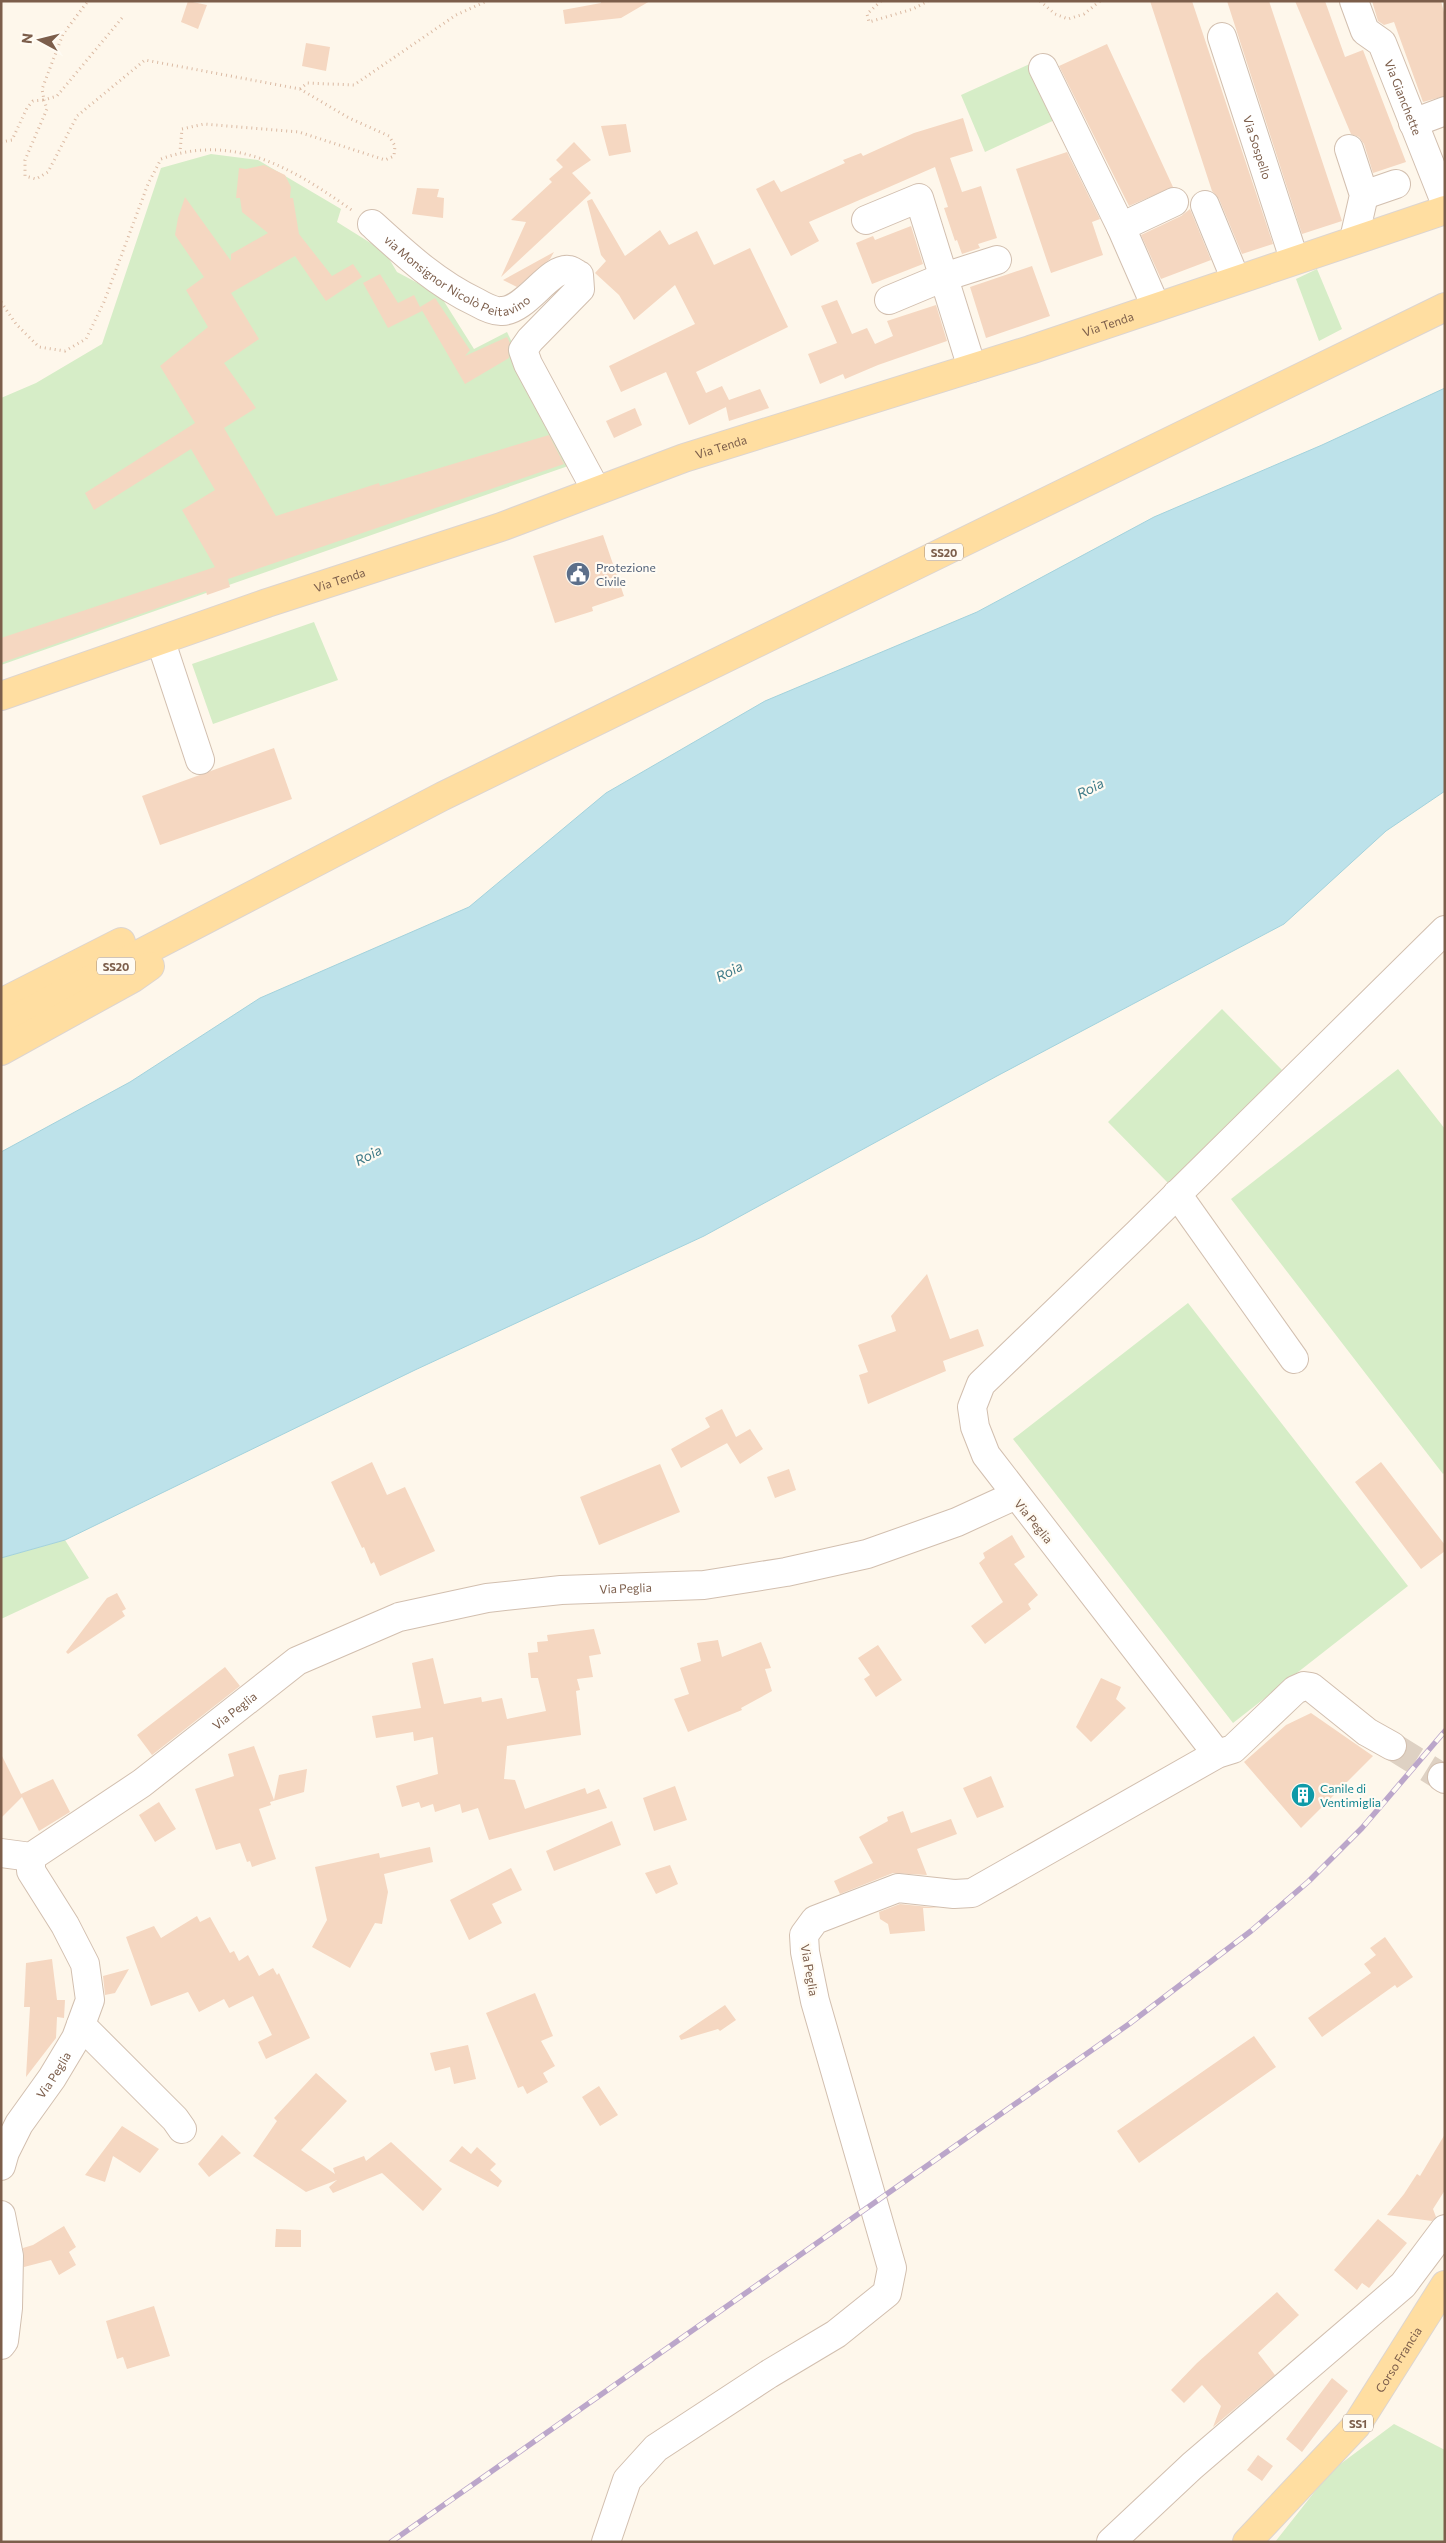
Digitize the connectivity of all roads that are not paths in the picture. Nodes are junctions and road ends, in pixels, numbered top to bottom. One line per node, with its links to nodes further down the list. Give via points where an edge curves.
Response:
1 (1354, 1): 5 (street, Via Gianchette, via 1365,31 1382,43)
2 (1222, 37): 17 (street, Via Sospello)
3 (1044, 68): 15 (street)
4 (1445, 111): 5 (street)
5 (1413, 123): 10 (street, Via Gianchette)
6 (1349, 149): 8 (street)
7 (1396, 184): 8 (street)
8 (1364, 195): 16 (street)
9 (1174, 202): 15 (street)
10 (1445, 202)
11 (1205, 205): 20 (street)
12 (1445, 210): 16 (main road, Via Tenda)
13 (866, 220): 19 (street, via 919,198)
14 (372, 224): 25 (street, via Monsignor Nicolò Peitavino, via 451,290 501,312 519,306 559,271 569,270 579,275 580,289 523,350)
15 (1121, 227): 22 (street)
16 (1354, 239): 17 (main road, Via Tenda)
17 (1294, 259): 20 (main road, Via Tenda)
18 (997, 260): 19 (street)
19 (944, 277): 21 (street); 24 (street)
20 (1236, 278): 22 (main road, Via Tenda)
21 (889, 300)
22 (1156, 306): 24 (main road, Via Tenda)
23 (1445, 307): 29 (main road, SS20, via 443,796)
24 (972, 368): 25 (main road, Via Tenda, via 684,458)
25 (596, 490): 26 (main road, Via Tenda, via 501,527 276,600)
26 (160, 642): 27 (main road, Via Tenda); 28 (street)
27 (1, 696)
28 (200, 760)
29 (231, 906): 31 (main road, via 136,935); 32 (main road, SS20); 33 (main road, via 134,978)
30 (1445, 930): 34 (street)
31 (1, 1003)
32 (1, 1026)
33 (1, 1051)
34 (1178, 1194): 35 (street); 36 (street, via 982,1384 972,1407 975,1427 986,1455)
35 (1294, 1359)
36 (1016, 1495): 38 (street, Via Peglia); 40 (street, Via Peglia, via 957,1522 867,1554 786,1572 704,1585 561,1590 496,1597 399,1617 297,1661 142,1783)
37 (1392, 1746): 38 (street, via 1367,1732 1311,1687 1304,1686 1295,1690 1233,1749)
38 (1217, 1754): 48 (street, Via Peglia, via 972,1893 898,1888 815,1920 804,1935 805,1952 892,2268 887,2293 836,2334 768,2374 656,2448 626,2480)
39 (1, 1853): 40 (street)
40 (31, 1857): 41 (street, Via Peglia, via 30,1871 65,1925 85,1964 90,2000)
41 (81, 2025): 42 (street); 43 (street, Via Peglia, via 52,2078 19,2124)
42 (182, 2129)
43 (2, 2158)
44 (1, 2215): 47 (street, via 9,2256 8,2308)
45 (1445, 2229): 49 (street, via 1403,2285 1192,2466)
46 (1445, 2284): 50 (main road, Corso Francia / SS1, via 1356,2426)
47 (1, 2344)
48 (606, 2542)
49 (1111, 2542)
50 (1247, 2542)

